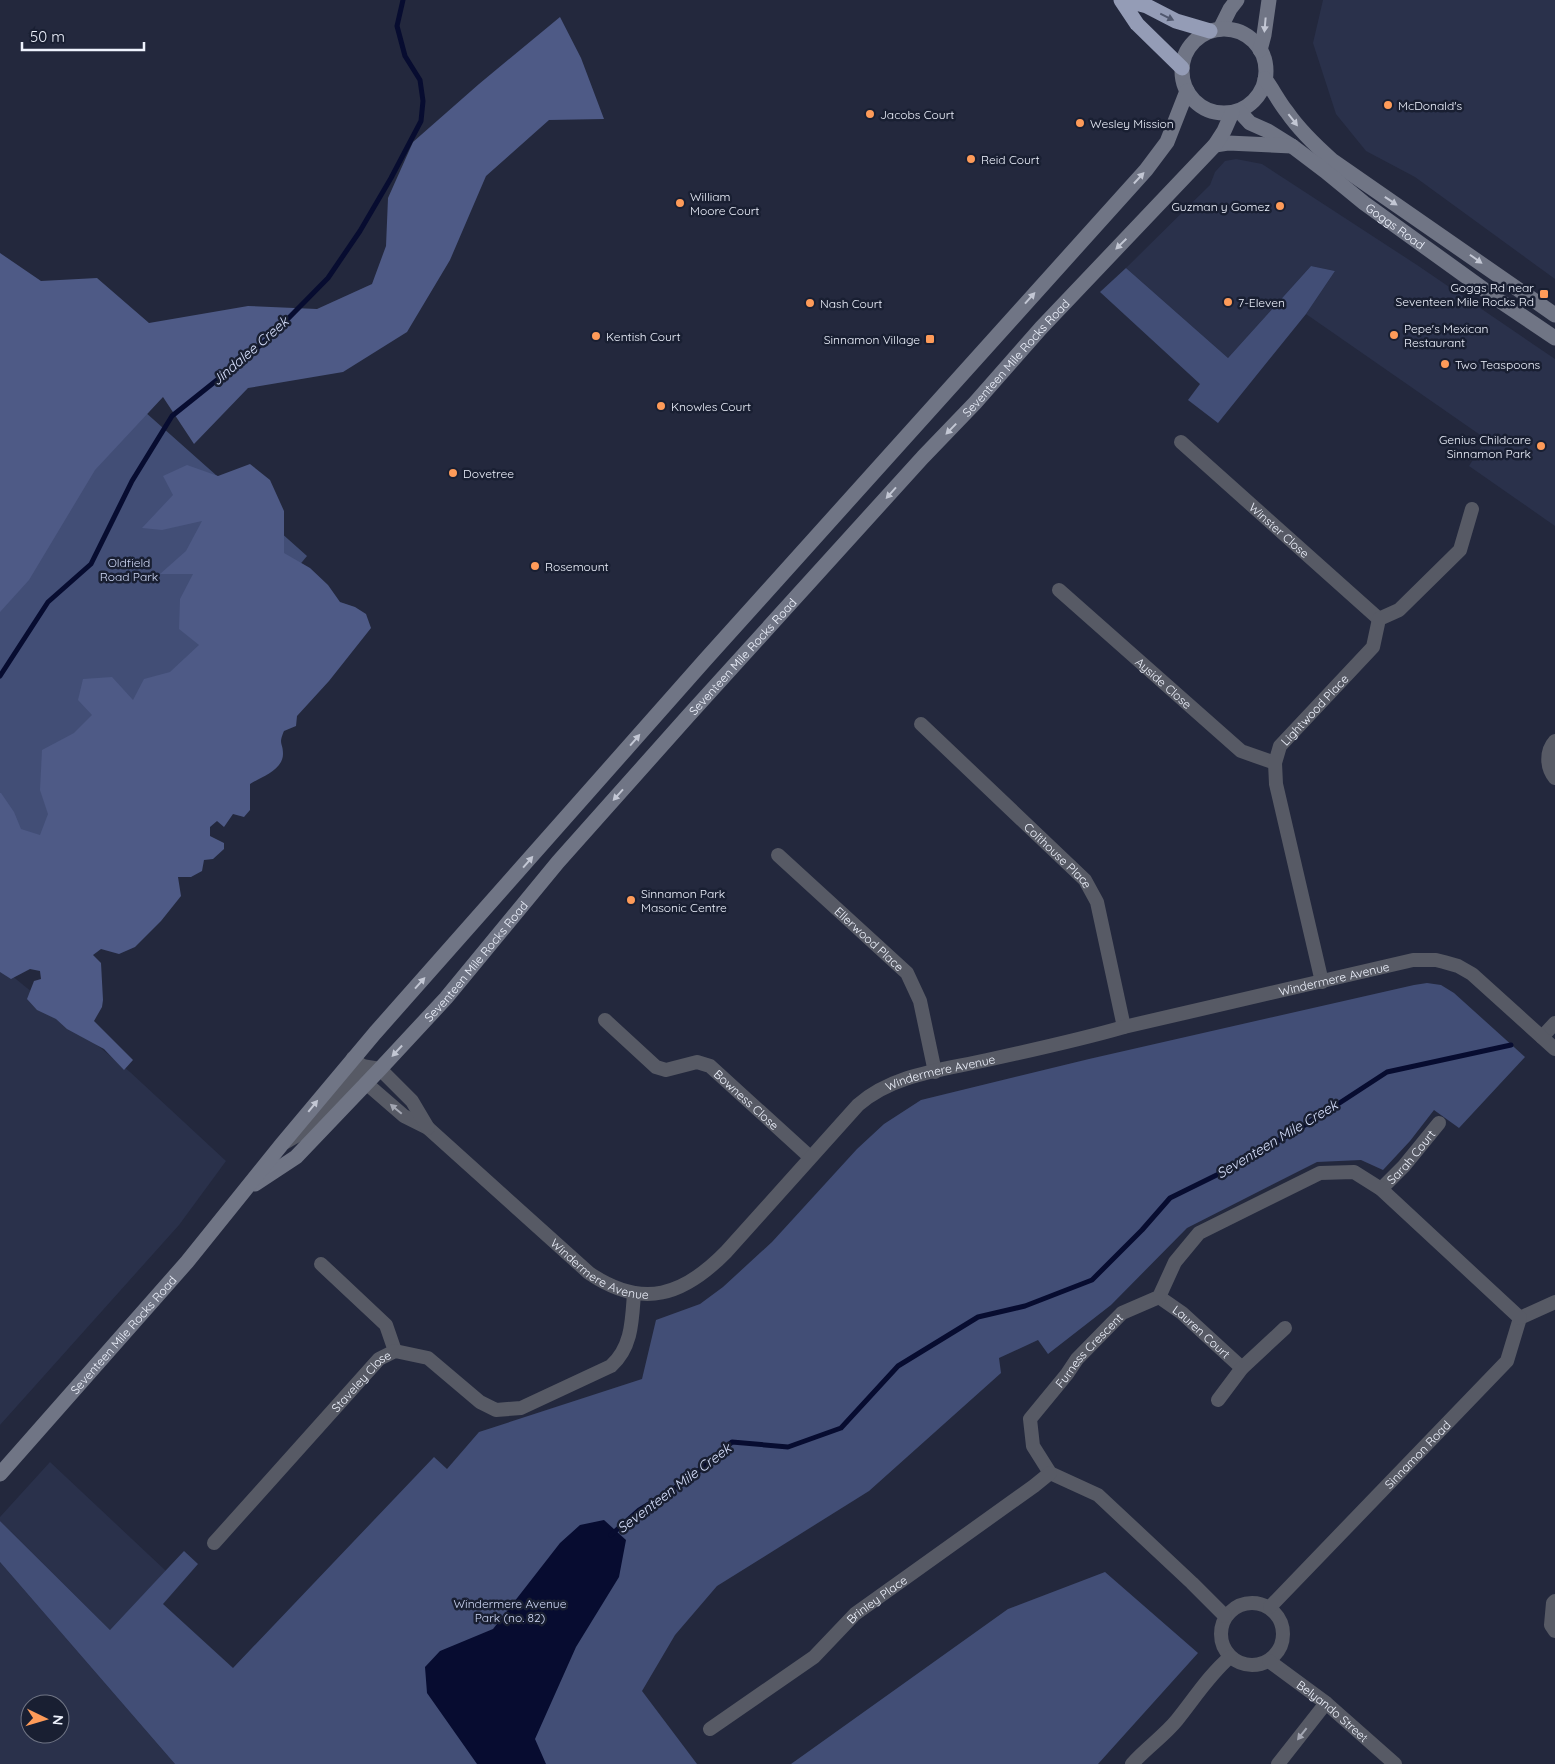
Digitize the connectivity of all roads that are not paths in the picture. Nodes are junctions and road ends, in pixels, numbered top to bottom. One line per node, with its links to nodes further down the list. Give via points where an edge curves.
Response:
1 (1123, 0): 4 (highway, one-way to 4, via 1147,6 1176,22); 6 (highway, via 1137,24)
2 (1236, 0): 4 (main road)
3 (1269, 0): 5 (main road, one-way to 5)
4 (1215, 30): 5 (main road, via 1243,33); 6 (main road, via 1191,45)
5 (1260, 50): 7 (main road)
6 (1182, 68): 8 (main road)
7 (1266, 79): 9 (main road, via 1251,104); 12 (main road, Goggs Road, one-way to 12, via 1300,129 1333,161)
8 (1187, 90): 9 (main road, via 1195,102 1206,109 1219,113); 29 (main road, Seventeen Mile Rocks Road, one-way to 8, via 705,660 1146,170 1167,142)
9 (1236, 112): 10 (main road, Seventeen Mile Rocks Road); 11 (main road, Goggs Road)
10 (1215, 145): 11 (main road); 30 (main road, Seventeen Mile Rocks Road, one-way to 30, via 1041,328 682,722 558,862 446,998)
11 (1292, 146): 13 (main road, Goggs Road, via 1364,203)
12 (1555, 315)
13 (1555, 338)
14 (1181, 442): 17 (street, Winster Close)
15 (1472, 509): 17 (street, via 1460,550 1400,610)
16 (1059, 590): 20 (street, Ayside Close, via 1241,751)
17 (1379, 619): 20 (street, Lightwood Place, via 1372,646 1280,746)
18 (921, 724): 26 (street, Colthouse Place, via 1085,880 1097,902)
19 (1555, 741): 21 (street, via 1547,760)
20 (1275, 763): 23 (street, Lightwood Place, via 1276,784)
21 (1555, 778)
22 (778, 855): 31 (street, Ellerwood Place, via 907,973 920,1001)
23 (1322, 982): 26 (street, Windermere Avenue); 27 (street, Windermere Avenue, via 1413,960 1444,962 1472,974)
24 (605, 1020): 35 (street, Bowness Close, via 656,1067 666,1070 697,1062 710,1066)
25 (1555, 1023): 27 (street)
26 (1124, 1027): 31 (street, Windermere Avenue)
27 (1542, 1037): 28 (street, Windermere Avenue)
28 (1555, 1049)
29 (358, 1062): 30 (street); 32 (street); 37 (main road, Seventeen Mile Rocks Road, one-way to 29, via 282,1144)
30 (380, 1069): 32 (main road, Seventeen Mile Rocks Road); 34 (street, via 412,1101)
31 (935, 1072): 35 (street, Windermere Avenue, via 894,1082 869,1095)
32 (367, 1084): 34 (street, one-way to 32, via 404,1116); 37 (main road, Seventeen Mile Rocks Road, via 296,1157)
33 (1439, 1123): 36 (street, Sarah Court)
34 (428, 1128): 39 (street, Windermere Avenue, via 590,1273 612,1287)
35 (810, 1157): 39 (street, Windermere Avenue, via 703,1274 691,1282 662,1292)
36 (1381, 1189): 40 (street, via 1354,1172 1320,1173 1199,1233 1175,1262); 42 (street)
37 (243, 1192): 48 (main road, Seventeen Mile Rocks Road, via 187,1262)
38 (321, 1264): 44 (street, via 386,1325)
39 (634, 1293): 44 (street, Staveley Close, via 628,1342 617,1360 521,1408 496,1410 480,1402 428,1358)
40 (1159, 1298): 45 (street, Lauren Court, via 1182,1313); 47 (street, Furness Crescent, via 1122,1313 1077,1359 1030,1419 1033,1446)
41 (1555, 1302): 42 (street)
42 (1520, 1318): 51 (street, Sinnamon Road, via 1507,1362)
43 (1285, 1328): 45 (street, Lauren Court)
44 (394, 1351): 49 (street, Staveley Close, via 379,1359)
45 (1242, 1368): 46 (street, Lauren Court)
46 (1218, 1400)
47 (1050, 1473): 52 (street, via 1098,1495); 57 (street, Brinley Place, via 855,1614 814,1657)
48 (0, 1474)
49 (214, 1543)
50 (1555, 1601): 53 (street, via 1551,1625)
51 (1270, 1607): 52 (street, via 1251,1602 1241,1604); 55 (street, via 1282,1624 1284,1634 1279,1649)
52 (1226, 1616): 54 (street, via 1221,1638)
53 (1555, 1631)
54 (1230, 1657): 55 (street, via 1249,1666); 58 (street, via 1199,1690 1176,1722)
55 (1269, 1661): 56 (street, Belyando Street)
56 (1326, 1703): 59 (street, one-way to 59); 60 (street, Belyando Street)
57 (710, 1729)
58 (1132, 1764)
59 (1278, 1764)
60 (1395, 1764)

